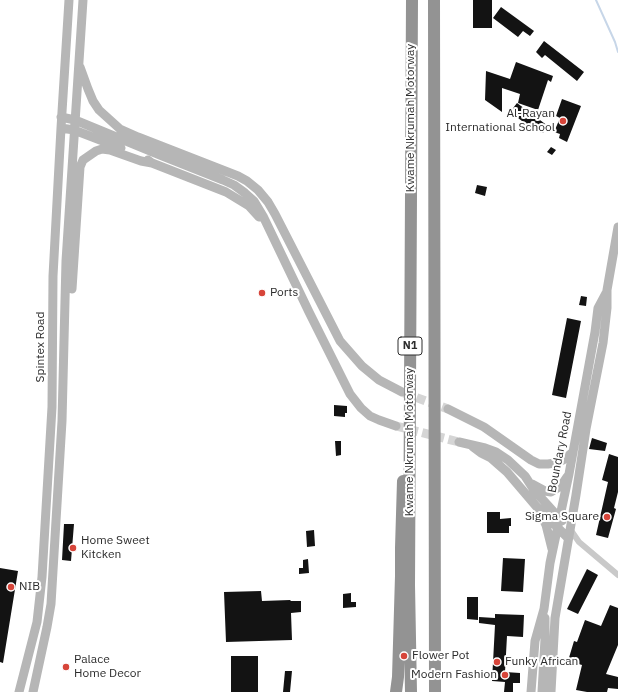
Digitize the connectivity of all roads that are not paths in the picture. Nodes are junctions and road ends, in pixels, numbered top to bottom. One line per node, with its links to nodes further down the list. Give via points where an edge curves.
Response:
1 (69, 0): 6 (main road, Spintex Road)
2 (83, 0): 5 (main road, Spintex Road)
3 (412, 0): 20 (highway, Kwame Nkrumah Motorway / N1)
4 (434, 0): 37 (highway, Kwame Nkrumah Motorway / N1)
5 (79, 62): 7 (main road, Spintex Road); 13 (main road, via 88,89 99,110 120,129 238,176 258,190 275,214)
6 (61, 117): 7 (main road); 8 (main road, Spintex Road)
7 (75, 120): 9 (main road, Spintex Road); 12 (main road, via 234,185 254,202)
8 (61, 128): 9 (main road); 33 (main road, Spintex Road, via 53,276 52,407 42,577 37,622)
9 (74, 130): 10 (main road, via 143,156); 16 (main road, Spintex Road, via 66,261)
10 (152, 163): 12 (main road, via 226,192 249,206); 16 (main road, via 102,149 83,160 80,167 71,295)
11 (618, 227): 15 (main road, Boundary Road)
12 (269, 228): 14 (main road)
13 (299, 262): 14 (main road); 17 (main road, via 340,341 358,362 379,380)
14 (294, 281): 19 (main road, via 353,398 370,416)
15 (607, 290): 23 (main road, Boundary Road, via 598,308); 28 (main road, Boundary Road, via 603,343)
16 (65, 328): 34 (main road, Spintex Road, via 51,604)
17 (402, 392)
18 (448, 409): 23 (main road, via 484,427 539,464 555,463)
19 (396, 426)
20 (410, 441): 35 (highway, via 402,486 401,597); 36 (highway, Kwame Nkrumah Motorway / N1)
21 (459, 442): 22 (main road)
22 (472, 446): 25 (main road, via 496,452); 26 (main road, via 507,472)
23 (572, 452): 24 (main road, Boundary Road)
24 (569, 474): 25 (main road, via 560,486 551,492 537,488); 27 (main road, Boundary Road)
25 (528, 480): 27 (main road)
26 (536, 506): 27 (main road); 30 (main road, via 546,525)
27 (558, 522): 28 (main road); 30 (main road, Boundary Road)
28 (569, 533): 29 (street); 29 (street); 40 (main road, Boundary Road, via 555,618)
29 (579, 542): 31 (street)
30 (552, 553): 32 (main road, Boundary Road)
31 (618, 575)
32 (544, 609): 38 (main road, Boundary Road, via 535,641); 39 (main road)
33 (19, 692)
34 (33, 692)
35 (396, 692)
36 (411, 692)
37 (435, 692)
38 (532, 692)
39 (542, 692)
40 (551, 692)

